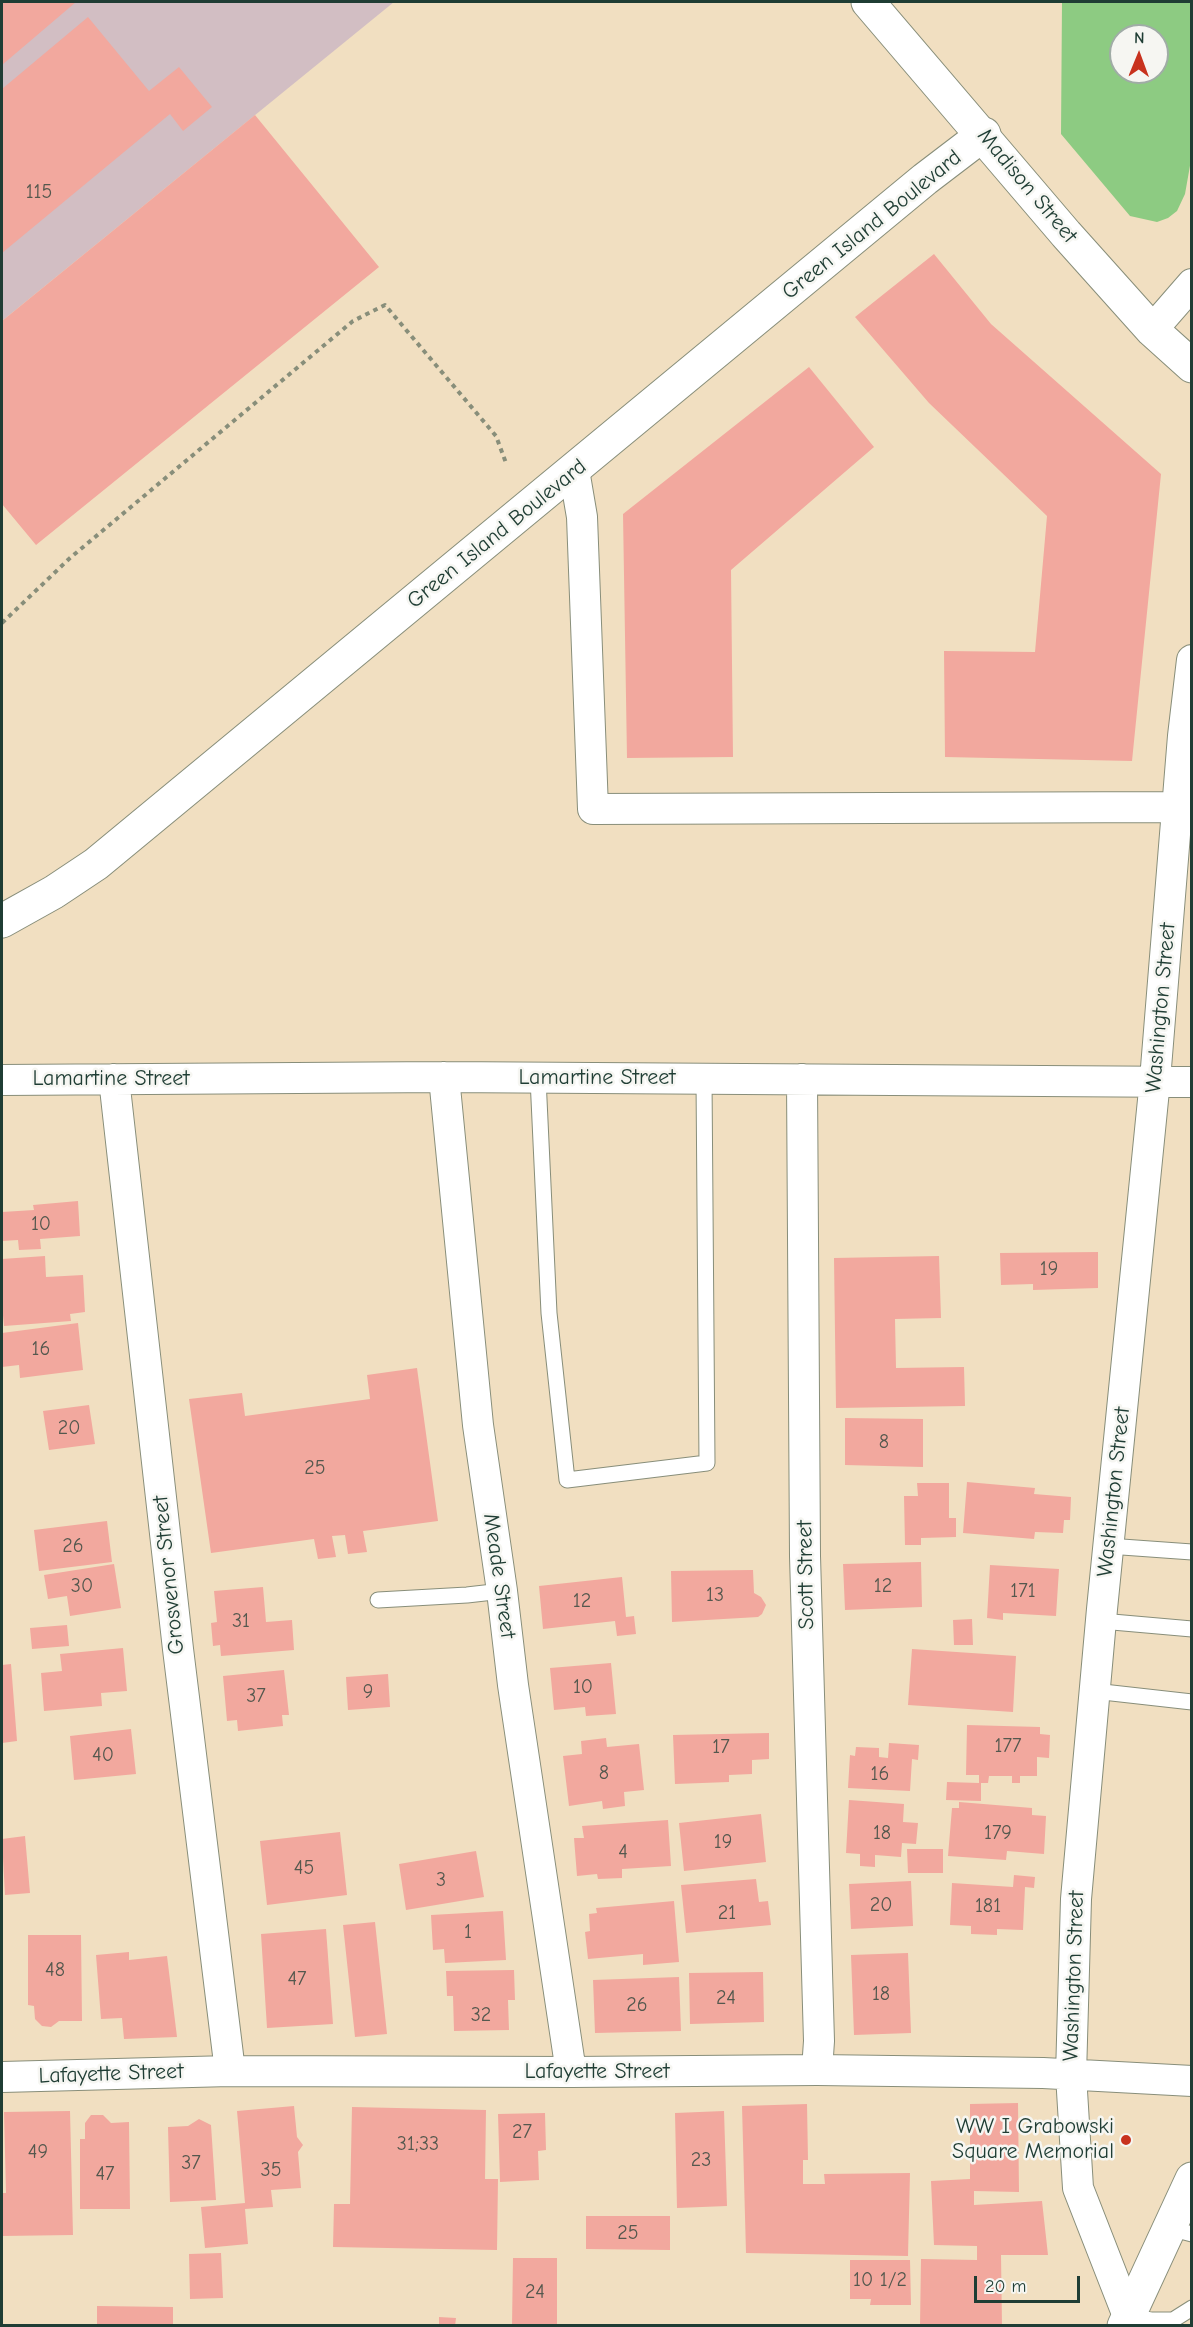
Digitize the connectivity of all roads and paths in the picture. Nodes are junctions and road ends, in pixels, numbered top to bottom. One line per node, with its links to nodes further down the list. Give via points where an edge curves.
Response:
1 (868, 2): 2 (street, Madison Street)
2 (984, 134): 4 (street, Madison Street); 7 (street, Green Island Boulevard)
3 (1191, 284): 4 (street)
4 (1152, 330): 5 (street, Madison Street)
5 (1191, 366)
6 (506, 463): 8 (path, via 496,436 385,305 353,321 70,558)
7 (574, 470): 10 (street, via 582,517 593,809); 11 (street, Green Island Boulevard, via 96,864)
8 (2, 623)
9 (1191, 660): 10 (street, Washington Street)
10 (1177, 807): 18 (street, Washington Street)
11 (2, 921)
12 (444, 1077): 13 (street, Lamartine Street); 14 (street, Lamartine Street); 22 (street, Meade Street, via 478,1425)
13 (538, 1078): 15 (street, Lamartine Street); 15 (lane, via 549,1313 567,1480 707,1463)
14 (114, 1079): 17 (street, Lamartine Street); 29 (street, Grosvenor Street)
15 (704, 1079): 16 (street, Lamartine Street)
16 (802, 1079): 18 (street, Lamartine Street); 28 (street, Scott Street, via 805,1556)
17 (2, 1080)
18 (1155, 1080): 19 (street, Lamartine Street); 20 (street, Washington Street)
19 (1191, 1082)
20 (1108, 1546): 21 (lane); 24 (street, Washington Street)
21 (1191, 1552)
22 (502, 1591): 23 (lane); 30 (street, Meade Street)
23 (378, 1600)
24 (1101, 1621): 25 (lane); 26 (street, Washington Street)
25 (1191, 1629)
26 (1094, 1692): 27 (lane); 31 (street, Washington Street, via 1076,1899)
27 (1191, 1702)
28 (817, 2070): 30 (street, Lafayette Street); 31 (street, Lafayette Street)
29 (230, 2071): 30 (street, Lafayette Street); 32 (street, Lafayette Street)
30 (571, 2073)
31 (1071, 2075): 33 (street, Lafayette Street); 37 (street, Washington Street, via 1078,2188)
32 (2, 2077)
33 (1191, 2081)
34 (1191, 2179): 35 (street)
35 (1180, 2231): 37 (street)
36 (1191, 2308): 38 (lane)
37 (1126, 2321): 38 (lane)
38 (1174, 2323)

